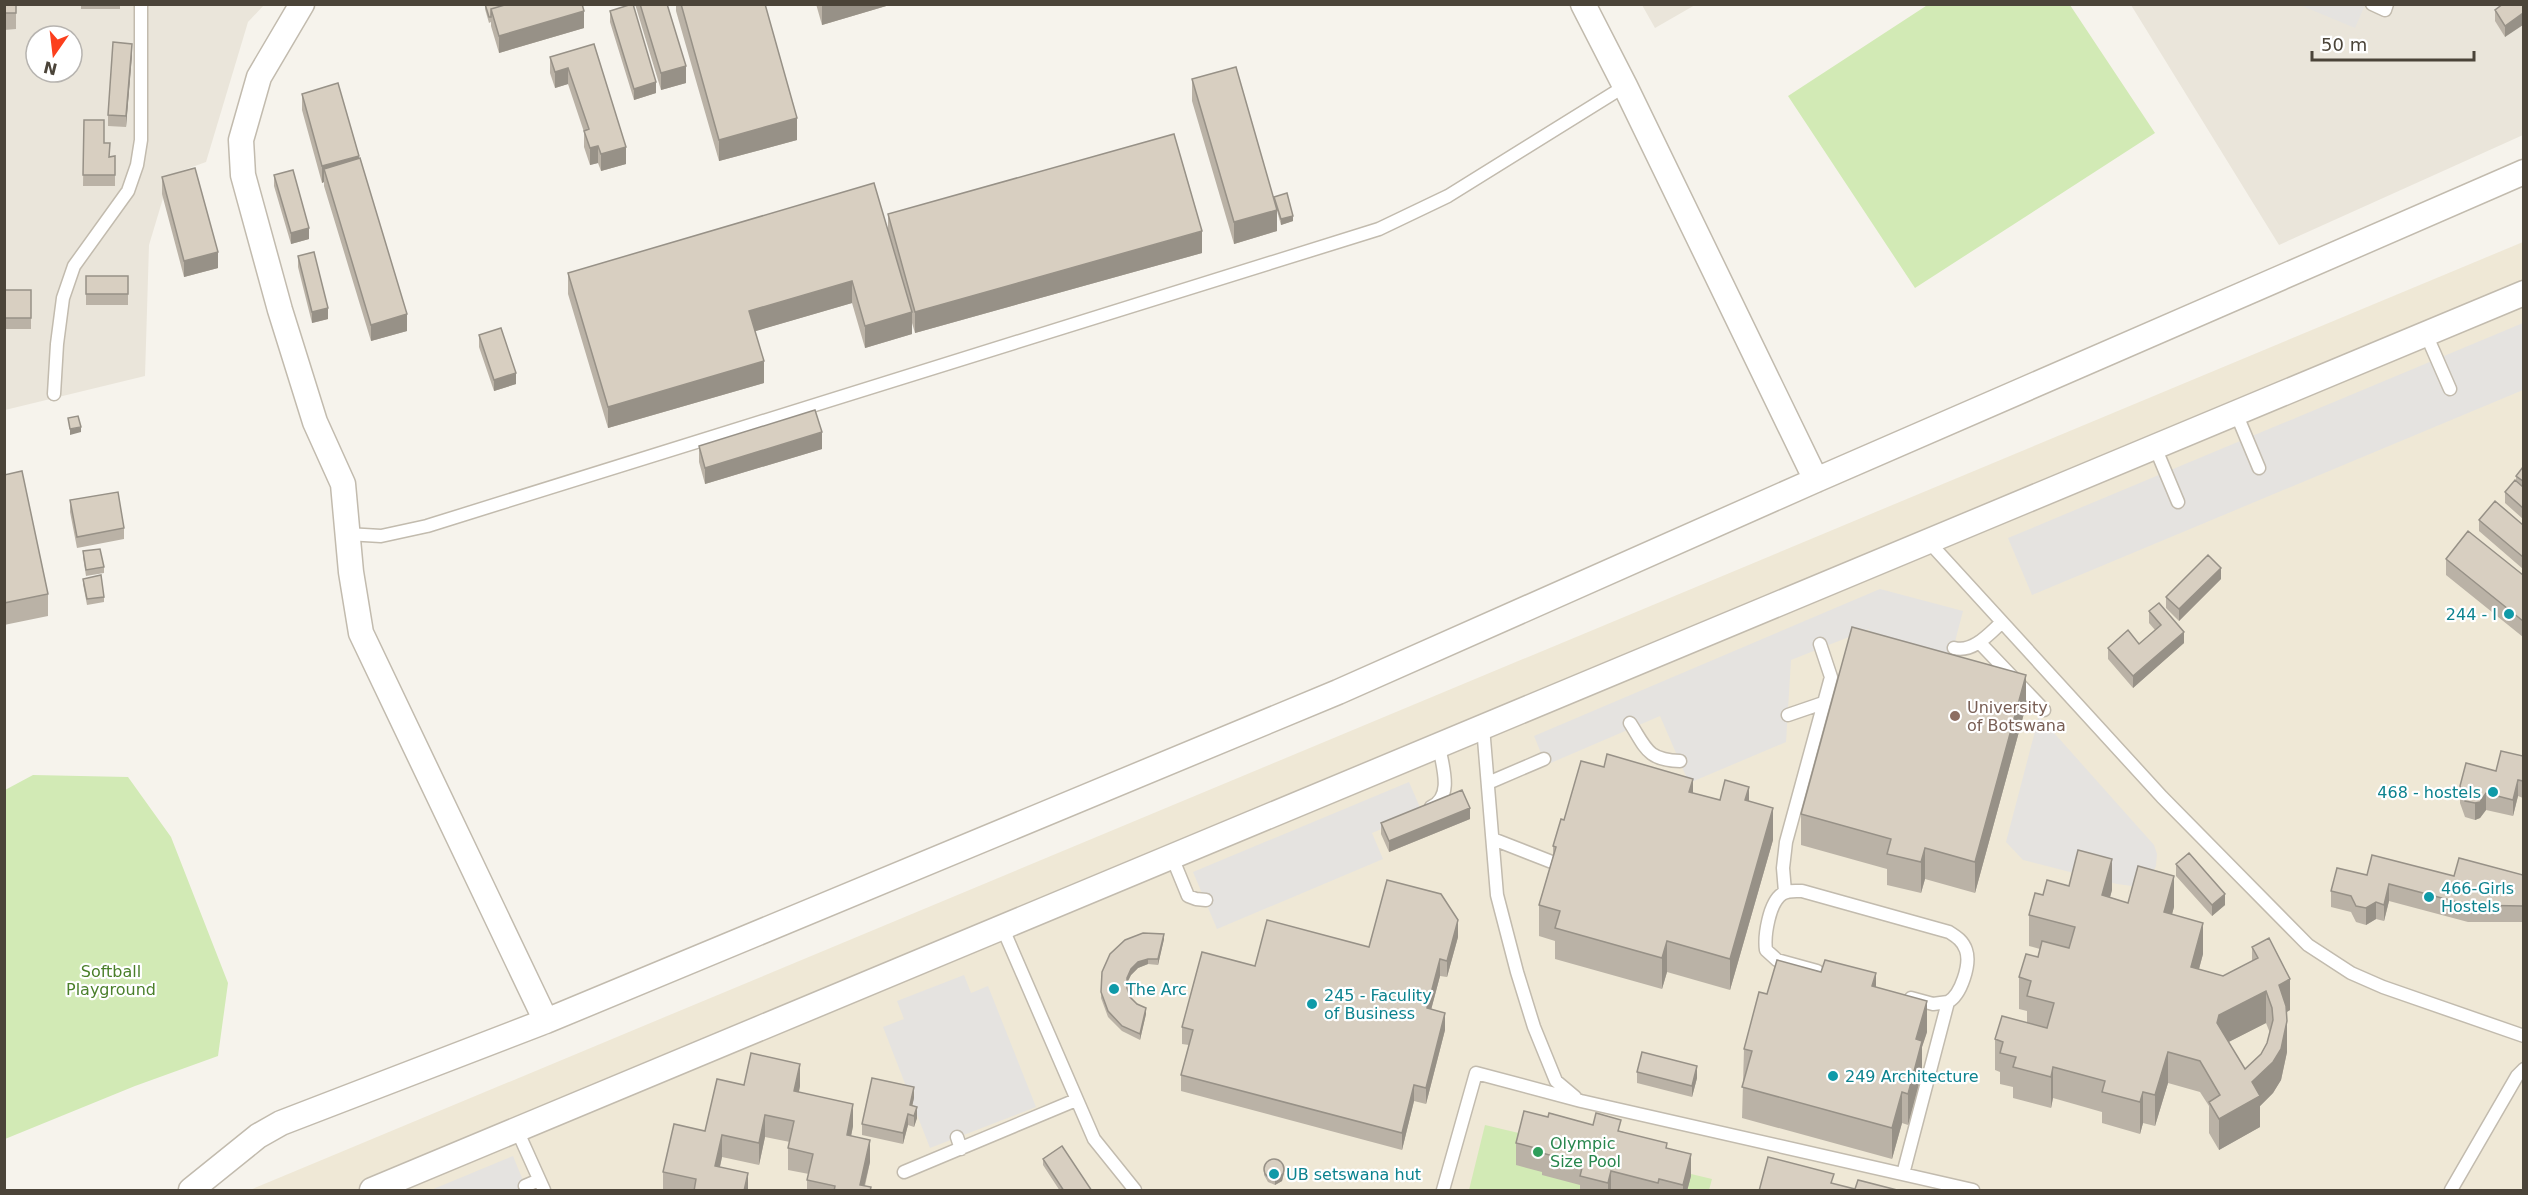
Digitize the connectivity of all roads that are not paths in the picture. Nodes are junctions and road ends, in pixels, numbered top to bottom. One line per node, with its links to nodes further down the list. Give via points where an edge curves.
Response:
1 (141, 4): 11 (lane, via 141,140 137,165 128,191 74,266 66,287)
2 (302, 4): 17 (street, via 259,77 241,140 243,175 315,422 343,484)
3 (1582, 4): 6 (street)
4 (2372, 4): 5 (lane, via 2385,10)
5 (2387, 4)
6 (1625, 86): 15 (street); 17 (lane, via 1448,196 1379,229 427,526 381,536)
7 (2523, 172): 15 (street)
8 (2523, 293): 9 (street)
9 (2426, 334): 10 (lane); 12 (street)
10 (2450, 389)
11 (54, 394)
12 (2236, 413): 13 (street); 14 (lane)
13 (2155, 447): 16 (lane); 18 (street)
14 (2259, 468)
15 (1816, 480): 42 (street, via 1338,692)
16 (2178, 502)
17 (347, 534): 42 (street, via 361,633)
18 (1928, 541): 19 (lane); 27 (street)
19 (2002, 622): 20 (lane); 43 (lane, via 2162,797 2308,945 2351,973 2383,987)
20 (1980, 642): 22 (lane, via 1965,649); 24 (lane)
21 (1820, 644): 23 (lane, via 1831,676)
22 (1954, 648)
23 (1823, 703): 25 (lane); 36 (lane, via 1786,842)
24 (2044, 710)
25 (1788, 715)
26 (1630, 723): 30 (lane, via 1651,756)
27 (1484, 727): 28 (street); 31 (lane)
28 (1439, 746): 32 (lane, via 1446,787 1436,805); 34 (street)
29 (1544, 759): 31 (lane)
30 (1680, 761)
31 (1488, 783): 33 (lane)
32 (1421, 811)
33 (1493, 839): 35 (lane); 46 (lane, via 1497,895 1534,1027 1556,1081)
34 (1173, 857): 37 (lane, via 1188,896); 38 (street)
35 (1557, 864)
36 (1785, 892): 39 (lane, via 1775,901 1766,950 1777,960); 41 (lane, via 1802,891 1950,932 1963,943 1968,958 1958,994)
37 (1206, 900)
38 (1002, 929): 45 (lane); 47 (street)
39 (1833, 975)
40 (1899, 994): 41 (lane, via 1933,1004)
41 (1948, 1002): 49 (lane)
42 (546, 1021): 52 (street, via 281,1124 258,1136)
43 (2523, 1036)
44 (2523, 1069): 57 (lane)
45 (1076, 1100): 48 (lane, via 959,1143); 54 (lane, via 1094,1139)
46 (1581, 1101): 49 (lane); 55 (lane, via 1476,1073)
47 (517, 1130): 50 (lane); 53 (street)
48 (904, 1172)
49 (1903, 1174): 56 (lane)
50 (541, 1185): 51 (lane)
51 (525, 1186)
52 (191, 1191)
53 (372, 1191)
54 (1135, 1191)
55 (1443, 1191)
56 (1973, 1191)
57 (2451, 1191)

